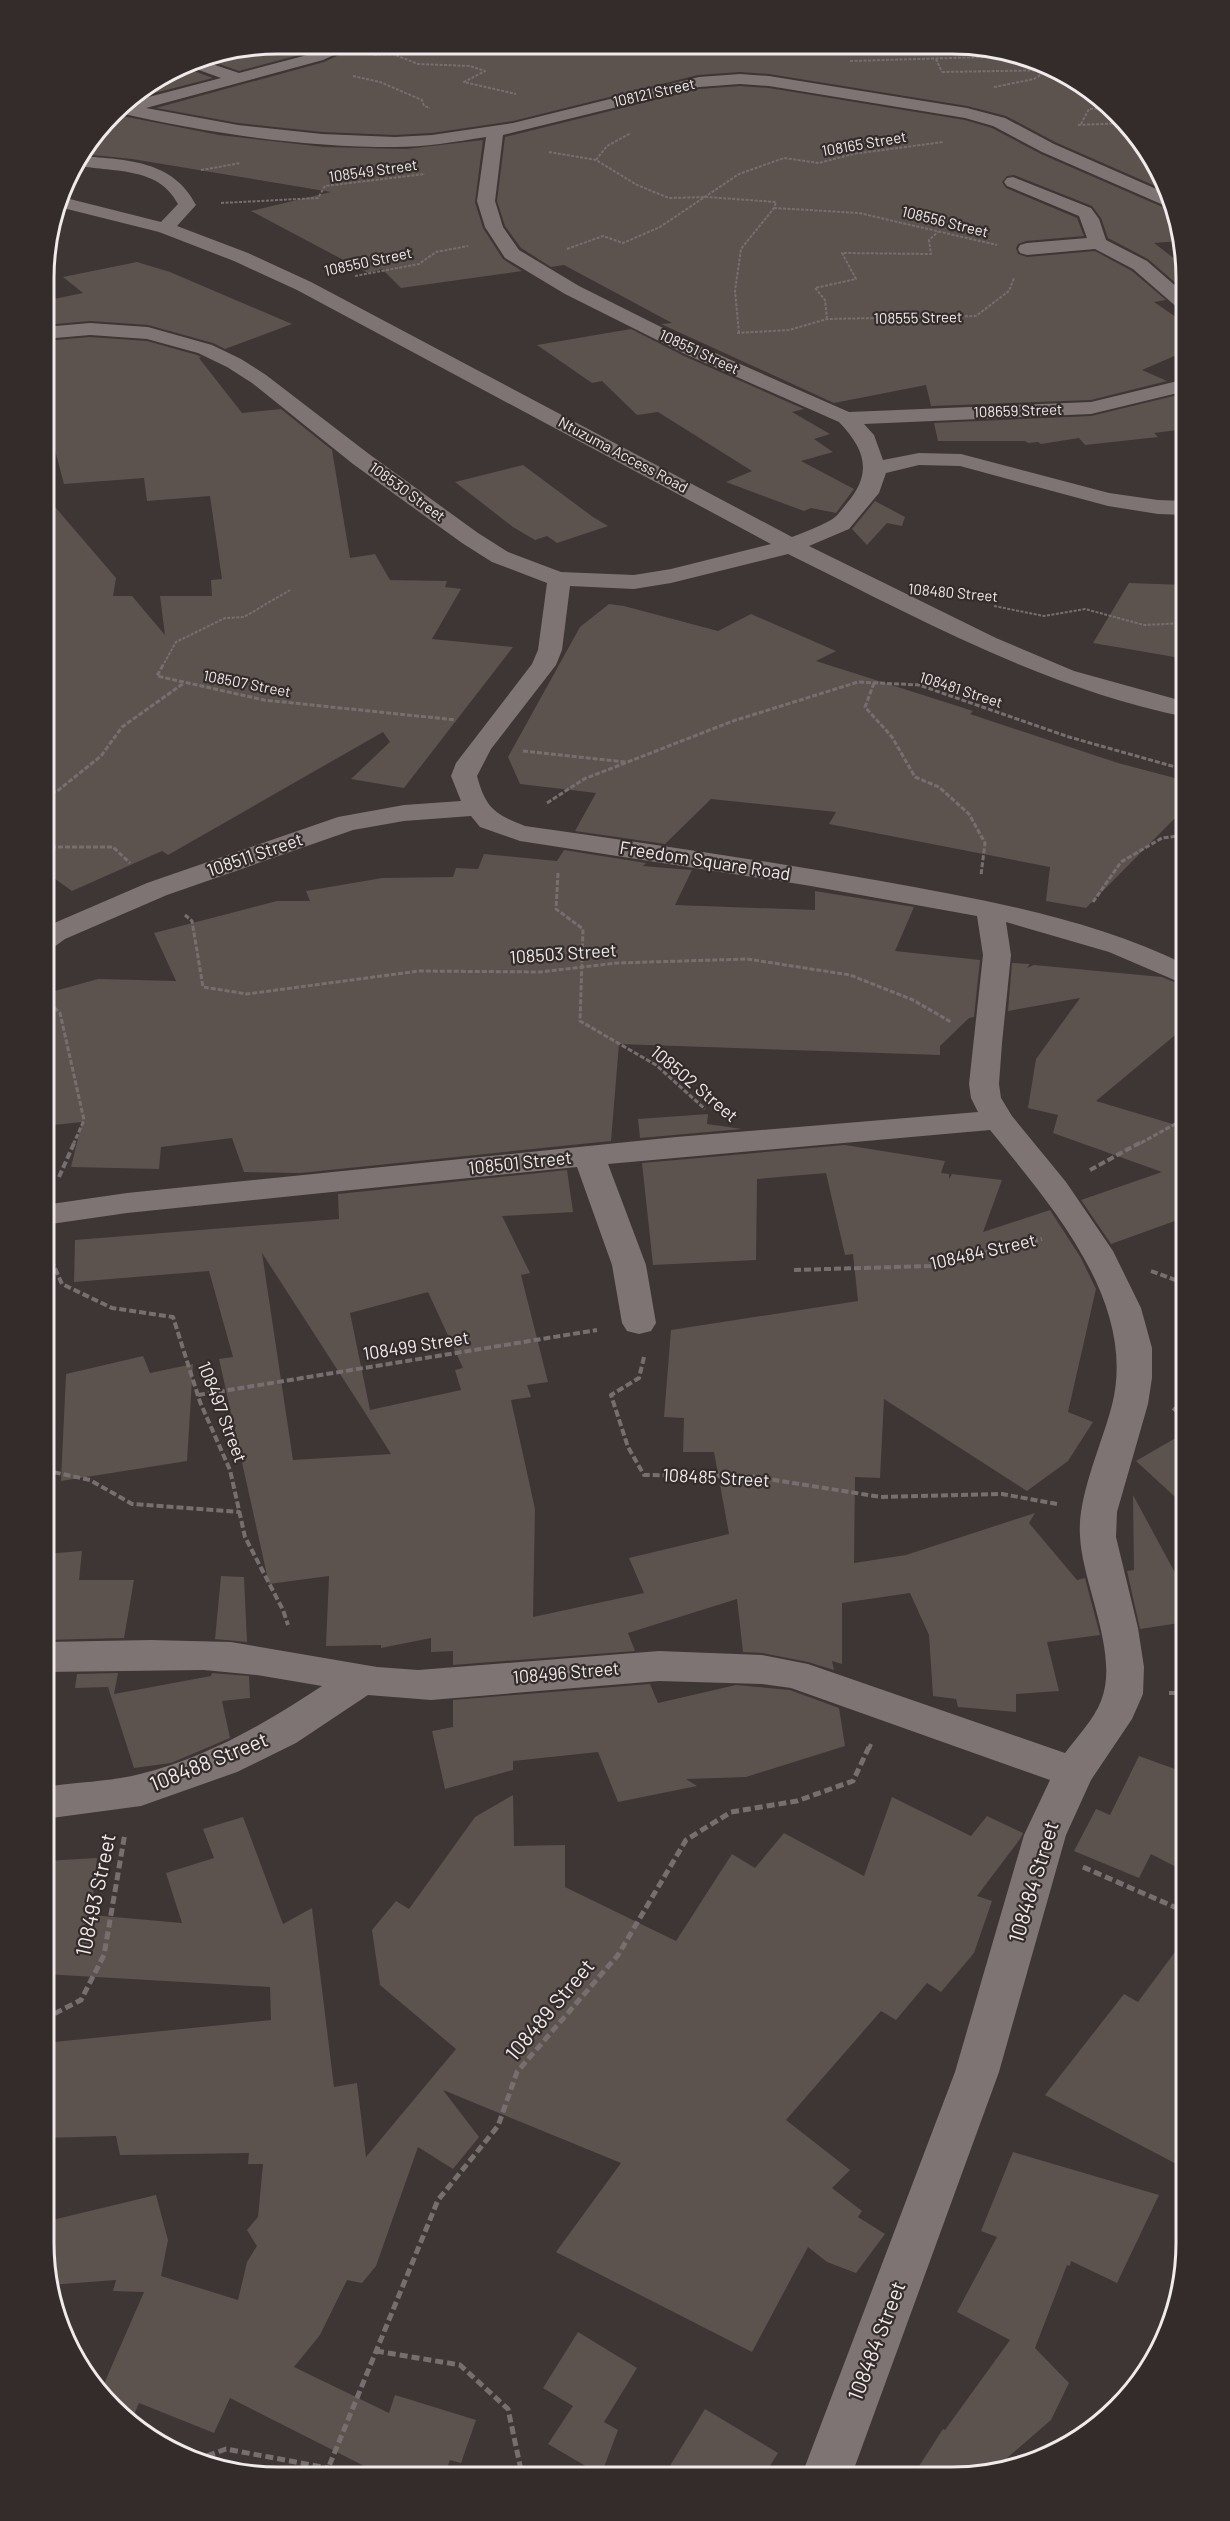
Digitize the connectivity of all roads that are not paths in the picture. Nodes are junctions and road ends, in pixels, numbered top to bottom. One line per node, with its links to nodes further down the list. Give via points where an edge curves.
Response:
1 (323, 54): 4 (street)
2 (708, 63): 5 (street)
3 (204, 67): 4 (street)
4 (238, 78): 6 (street)
5 (709, 81): 8 (street, 108121 Street); 11 (street, 108121 Street, via 770,81 975,114)
6 (137, 104)
7 (130, 110): 8 (street, 108121 Street, via 238,130 322,139 415,141)
8 (495, 131): 19 (street, 108551 Street, via 486,201 488,213 512,254 572,290 692,350)
9 (87, 162): 13 (street, via 162,176 179,188 188,205)
10 (1012, 182): 14 (street, via 1085,212)
11 (1161, 197)
12 (67, 204): 13 (street, Ntuzuma Access Road)
13 (165, 228): 22 (street, Ntuzuma Access Road, via 304,286)
14 (1098, 243): 15 (street); 16 (street, via 1140,265)
15 (1027, 249)
16 (1176, 296)
17 (54, 332): 23 (street, 108530 Street, via 90,329 148,333 214,353 259,379 470,538 518,565)
18 (1176, 387): 19 (street, 108659 Street, via 1091,408)
19 (846, 418): 20 (street, 108551 Street, via 863,435)
20 (874, 469): 21 (street, via 919,459 961,460 1108,499); 22 (street, via 868,493 841,524)
21 (1176, 508)
22 (791, 546): 23 (street, 108530 Street, via 634,582); 24 (street, Ntuzuma Access Road, via 1016,656 1065,676)
23 (560, 579): 25 (street, Freedom Square Road, via 550,650 544,665 481,745 464,776)
24 (1176, 707)
25 (478, 808): 26 (street, Freedom Square Road, via 489,821 506,829); 27 (street, 108511 Street, via 404,813 347,823 157,889)
26 (990, 909): 28 (street, Freedom Square Road, via 1146,956); 29 (street, 108484 Street, via 997,955 987,1043 986,1098)
27 (54, 934)
28 (1176, 971)
29 (998, 1120): 30 (street, 108501 Street); 35 (street, 108484 Street, via 1055,1189 1097,1251 1124,1308 1135,1348 1130,1404 1099,1512 1098,1537 1119,1628 1125,1667 1123,1694 1106,1728)
30 (589, 1156): 31 (street, 108501 Street); 32 (street, via 629,1265)
31 (54, 1213)
32 (639, 1323)
33 (54, 1657): 34 (street, 108496 Street, via 207,1654)
34 (360, 1681): 35 (street, 108496 Street, via 421,1685 610,1668 737,1667 794,1674); 36 (street, 108488 Street, via 251,1749 141,1790)
35 (1074, 1772): 37 (street, 108484 Street, via 1045,1835 977,2072)
36 (54, 1802)
37 (830, 2467)

